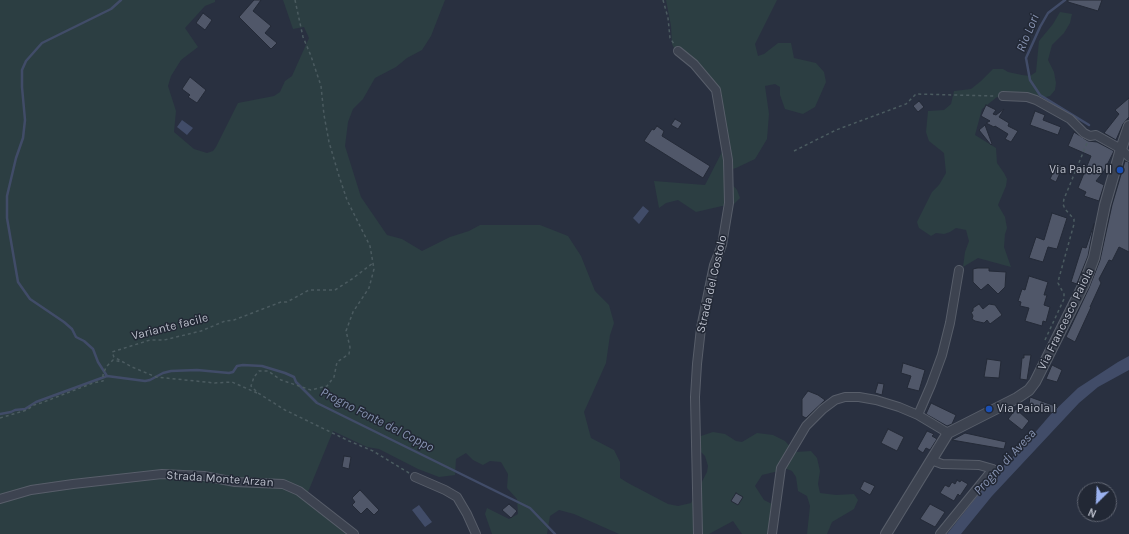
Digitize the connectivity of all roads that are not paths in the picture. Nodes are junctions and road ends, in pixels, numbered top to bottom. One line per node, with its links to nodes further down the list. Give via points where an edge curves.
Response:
1 (678, 51): 14 (street, Strada del Costolo, via 694,64 716,90 728,160 729,203 722,245 714,266 701,328 697,364 695,397)
2 (1003, 96): 4 (street, via 1036,100 1070,119 1084,133 1096,135)
3 (1129, 126): 4 (street, Via Francesco Paiola)
4 (1121, 149): 5 (street); 8 (street, Via Francesco Paiola, via 1105,205 1094,258 1036,382 1030,390 1017,398)
5 (1129, 157)
6 (959, 270): 7 (street, via 942,355)
7 (918, 415): 8 (street); 15 (street, via 883,402 859,397 835,400 822,409 806,426 782,468)
8 (948, 433): 9 (street)
9 (931, 460): 16 (street); 17 (street, via 942,464 979,465 993,469)
10 (415, 477): 13 (street, via 457,497)
11 (0, 499): 12 (street, Strada Monte Arzan, via 31,490 162,474 204,476 235,482 283,484 299,491)
12 (354, 534)
13 (476, 534)
14 (698, 534)
15 (772, 534)
16 (886, 534)
17 (940, 534)

